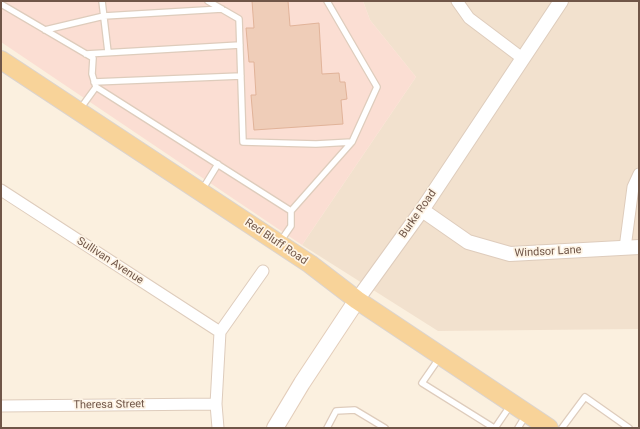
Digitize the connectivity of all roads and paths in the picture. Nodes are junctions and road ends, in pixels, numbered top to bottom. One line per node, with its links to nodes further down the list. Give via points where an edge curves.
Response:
1 (102, 1): 8 (lane)
2 (208, 1): 7 (lane)
3 (327, 1): 18 (lane, via 377,87)
4 (457, 1): 13 (street, via 469,18)
5 (561, 1): 13 (street, Burke Road)
6 (2, 7): 9 (lane)
7 (222, 9): 8 (lane); 10 (lane, via 239,19)
8 (104, 16): 9 (lane); 11 (lane)
9 (45, 30): 12 (lane)
10 (240, 45): 11 (lane); 15 (lane)
11 (108, 52): 12 (lane)
12 (86, 54): 16 (lane, via 93,58 92,74)
13 (522, 58): 23 (street, Burke Road)
14 (1, 60): 17 (main road, Red Bluff Road)
15 (241, 76): 16 (lane); 18 (lane, via 243,142)
16 (95, 85): 17 (lane); 19 (lane)
17 (78, 111): 22 (main road, Red Bluff Road)
18 (352, 142): 24 (lane)
19 (218, 164): 22 (lane); 24 (lane)
20 (639, 174): 26 (street, via 633,187)
21 (1, 190): 29 (street, Sullivan Avenue)
22 (201, 192): 25 (main road, Red Bluff Road)
23 (422, 210): 26 (street, Windsor Lane, via 468,242 510,254); 28 (street, Burke Road)
24 (291, 211): 25 (lane, via 291,226)
25 (279, 244): 28 (main road, Red Bluff Road)
26 (632, 248)
27 (263, 271): 29 (street)
28 (357, 300): 30 (main road, Red Bluff Road); 36 (main road, Burke Road)
29 (220, 332): 31 (street)
30 (441, 356): 32 (main road, Red Bluff Road); 39 (lane, via 422,383)
31 (216, 404): 33 (street, Theresa Street); 35 (street)
32 (512, 404): 34 (main road, Red Bluff Road); 39 (lane)
33 (1, 406)
34 (522, 421): 40 (main road, Red Bluff Road)
35 (218, 428)
36 (275, 428)
37 (327, 428): 38 (lane, via 336,412 355,410)
38 (385, 428)
39 (494, 428)
40 (549, 428)
41 (562, 428): 42 (lane, via 584,397)
42 (629, 428)

